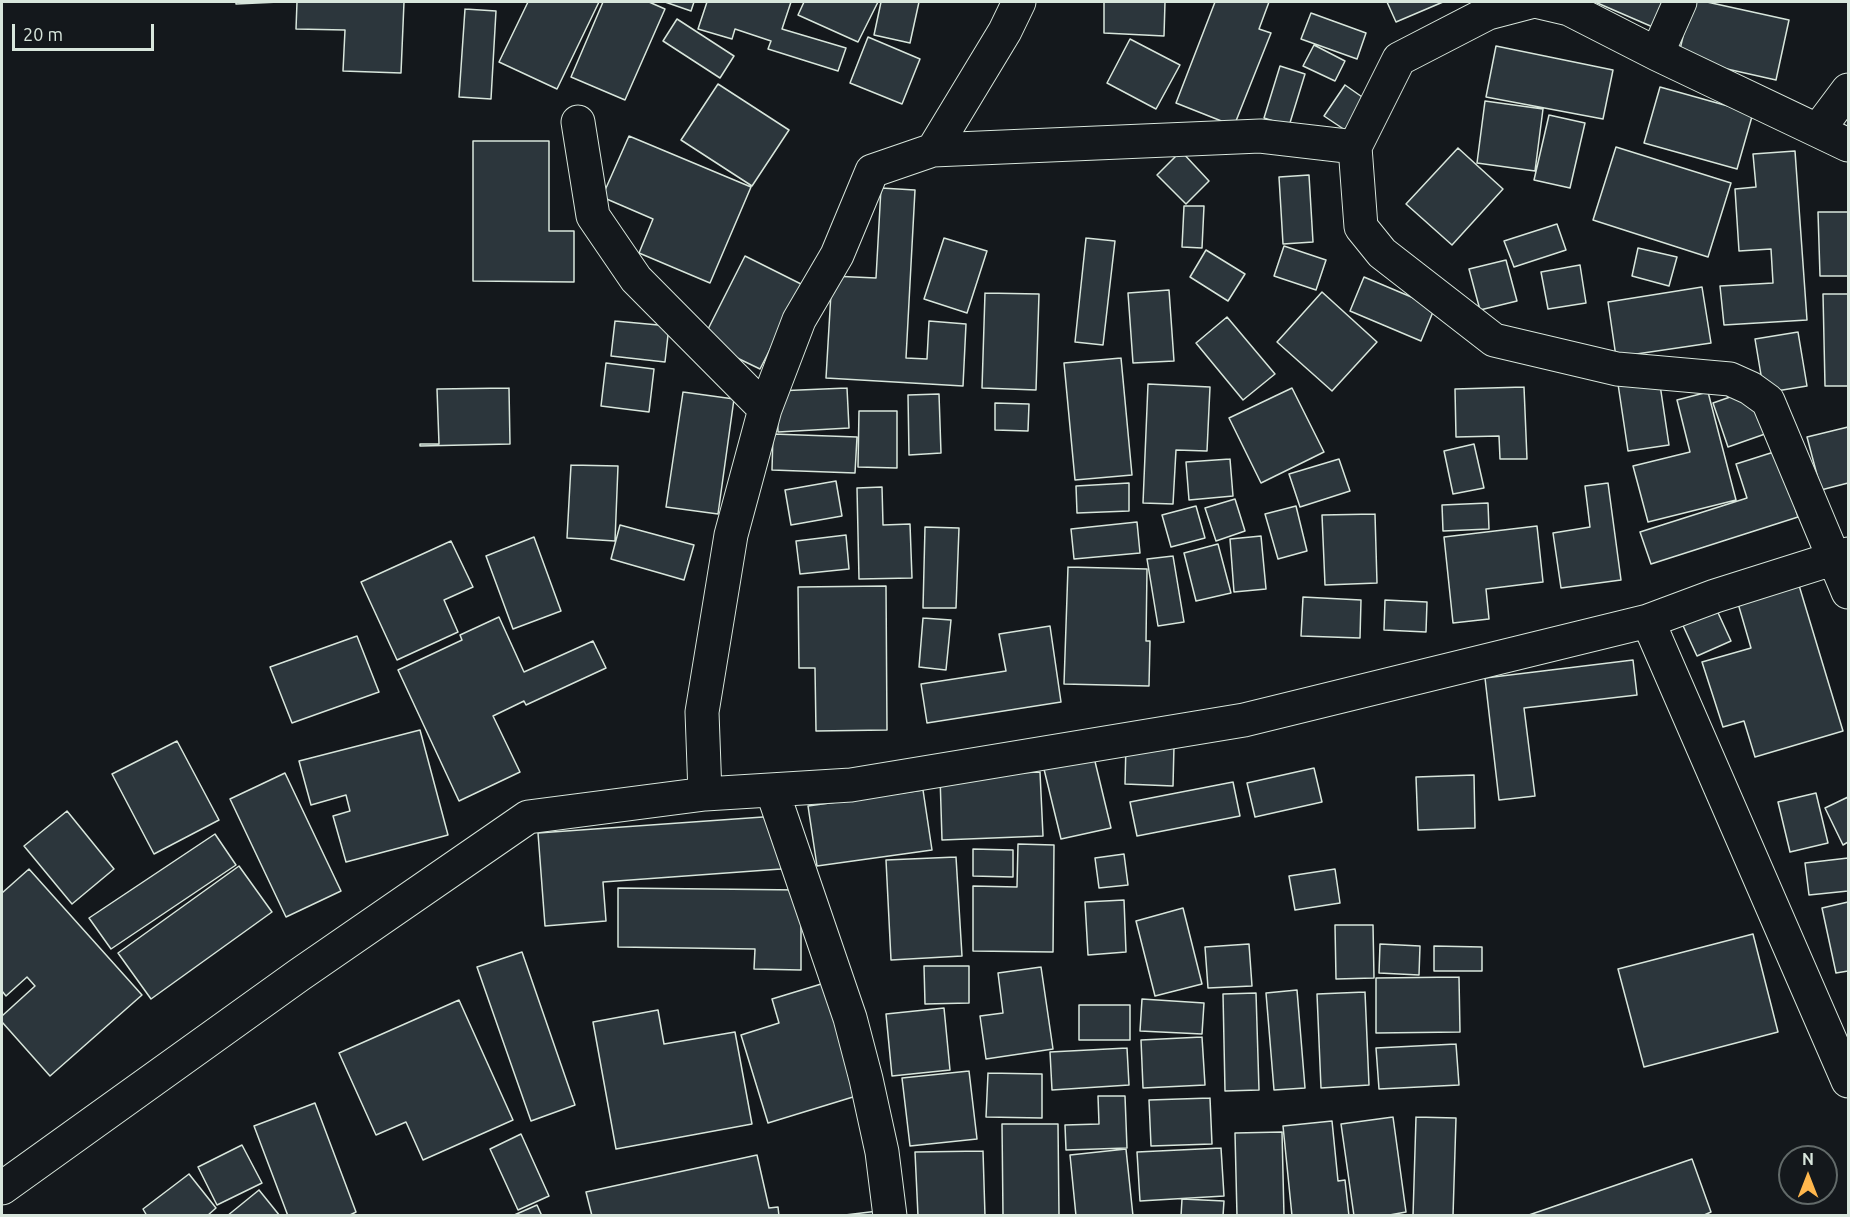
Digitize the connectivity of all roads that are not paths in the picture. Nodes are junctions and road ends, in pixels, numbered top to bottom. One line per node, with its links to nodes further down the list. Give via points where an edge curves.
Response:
1 (1019, 2): 12 (street)
2 (1530, 2): 5 (street, via 1488,13)
3 (1539, 2): 6 (street, via 1569,9)
4 (1680, 2): 6 (street)
5 (1466, 11): 11 (street, via 1399,59)
6 (1657, 54): 9 (street)
7 (1848, 90): 9 (street)
8 (578, 122): 13 (street, via 592,216 636,279)
9 (1818, 130): 10 (street)
10 (1848, 145)
11 (1355, 147): 12 (street, via 1260,136); 14 (street, via 1361,227 1382,254 1494,340 1617,369 1730,379 1768,401)
12 (933, 150): 13 (street, via 872,171 837,255 799,320)
13 (765, 409): 18 (street, via 730,535 702,712)
14 (1842, 556): 15 (street); 16 (street)
15 (1848, 592)
16 (1648, 621): 17 (street, via 1244,720 851,785); 19 (street)
17 (772, 790): 18 (street); 21 (street, via 852,1028 882,1152)
18 (705, 794): 20 (street, via 528,817)
19 (1848, 1081)
20 (2, 1188)
21 (890, 1215)

